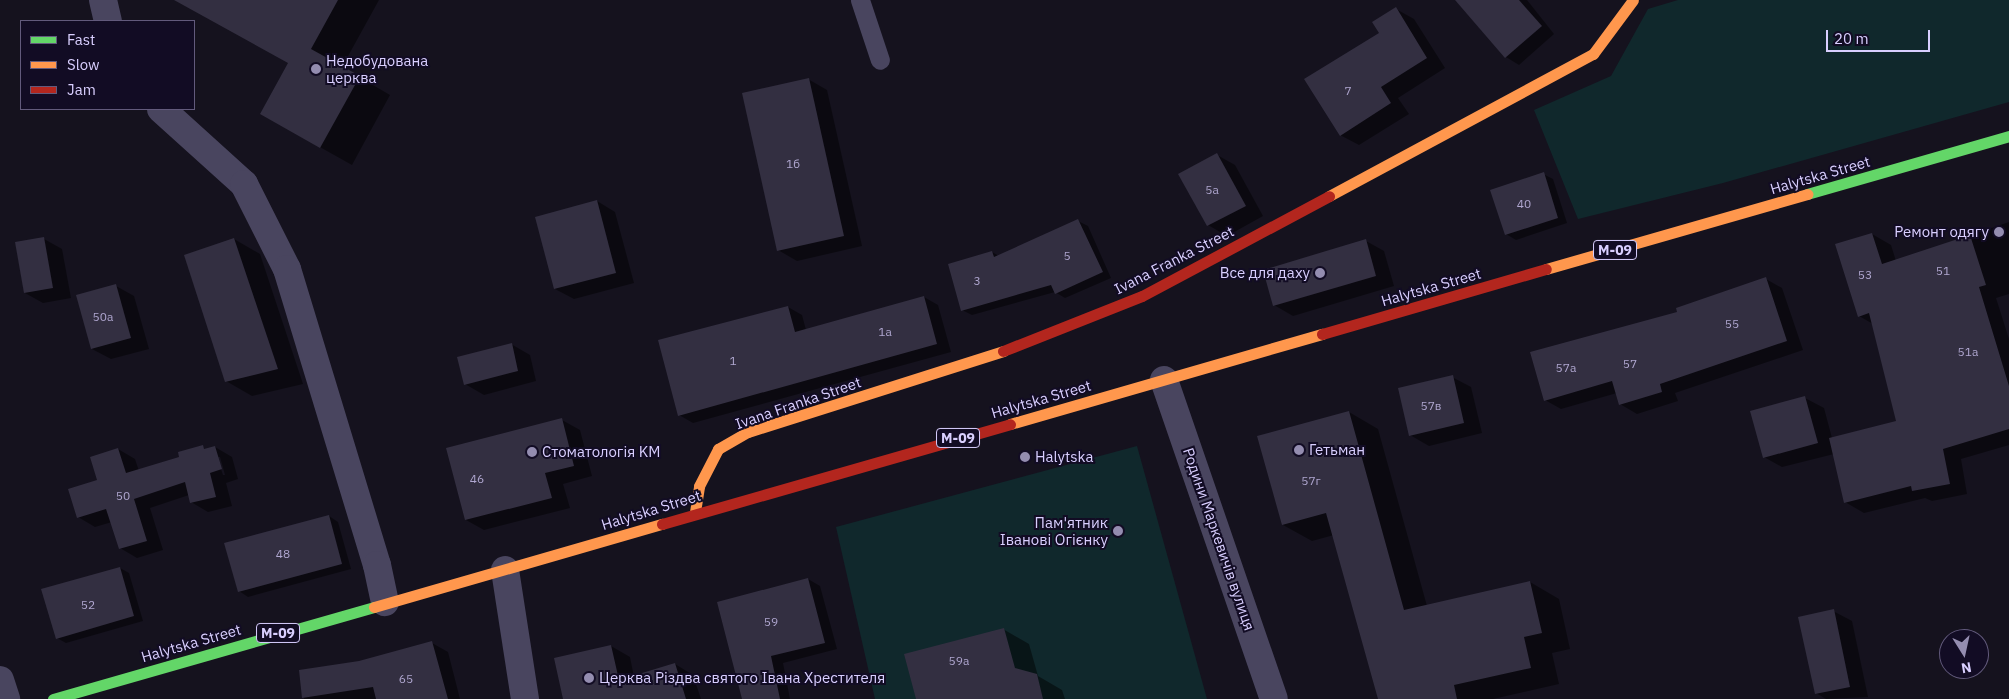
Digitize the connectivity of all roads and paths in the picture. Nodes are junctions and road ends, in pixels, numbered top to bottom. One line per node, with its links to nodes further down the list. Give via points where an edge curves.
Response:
1 (103, 0): 4 (street)
2 (860, 0): 5 (lane)
3 (1633, 0): 9 (main road, Ivana Franka Street, via 1593,54 1142,296 985,358 740,436 718,449 699,486)
4 (108, 20)
5 (880, 60)
6 (162, 110): 11 (street, via 244,184 287,269 377,565)
7 (2009, 136): 8 (main road, Halytska Street / М-09)
8 (1164, 380): 9 (main road, Halytska Street / М-09); 16 (street, Родини Маркевичів вулиця)
9 (695, 512): 10 (main road, Halytska Street / М-09)
10 (505, 570): 11 (main road, Halytska Street / М-09); 15 (street)
11 (385, 602): 14 (main road, Halytska Street / М-09)
12 (0, 680): 13 (street)
13 (6, 699)
14 (53, 699)
15 (525, 699)
16 (1274, 699)

